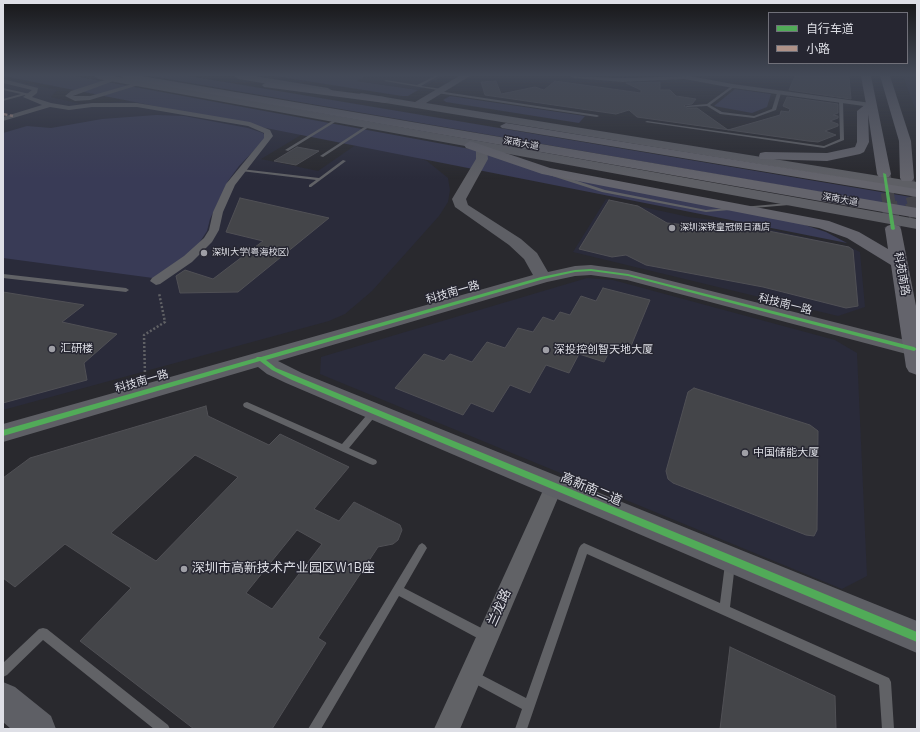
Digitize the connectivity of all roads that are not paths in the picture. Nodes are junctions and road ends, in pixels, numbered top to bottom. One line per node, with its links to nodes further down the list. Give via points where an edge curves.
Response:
1 (33, 110): 18 (street)
2 (166, 110): 34 (street, via 257,126 267,132 270,136)
3 (286, 110): 16 (main road)
4 (295, 110): 16 (main road)
5 (324, 110): 33 (main road, 深南大道)
6 (420, 110): 24 (main road, 深南大道)
7 (448, 110): 17 (main road)
8 (560, 110): 15 (lane)
9 (716, 110): 10 (lane, via 754,117)
10 (774, 110)
11 (841, 110): 20 (lane, via 842,140 824,148)
12 (863, 110): 27 (main road, via 862,146 856,152 813,157 757,156)
13 (872, 110): 35 (main road)
14 (896, 110): 23 (main road)
15 (597, 116)
16 (324, 117): 19 (main road)
17 (491, 117): 24 (main road); 27 (main road)
18 (3, 119)
19 (338, 119): 21 (main road); 26 (lane)
20 (647, 122)
21 (370, 125): 22 (main road); 29 (lane)
22 (459, 141): 25 (main road); 30 (main road)
23 (905, 141): 28 (main road); 37 (main road)
24 (603, 142): 39 (main road, 深南大道)
25 (482, 149): 32 (main road); 46 (main road, via 480,163 459,199 462,207 531,256)
26 (287, 150)
27 (704, 151): 37 (main road)
28 (917, 153)
29 (322, 156)
30 (560, 159): 33 (main road); 40 (main road)
31 (344, 161): 36 (lane)
32 (518, 163): 40 (lane, via 604,190 706,211 772,204); 44 (main road, via 574,177 823,224 853,235)
33 (648, 166): 41 (main road, 深南大道)
34 (241, 170): 36 (lane); 47 (street, via 224,199 208,240 188,259)
35 (884, 174)
36 (320, 179): 38 (lane)
37 (912, 182)
38 (311, 186)
39 (917, 193)
40 (806, 204): 42 (main road)
41 (917, 213)
42 (917, 224)
43 (893, 229): 44 (main road, 科苑南路)
44 (899, 263): 50 (main road, 科苑南路)
45 (3, 276): 48 (lane)
46 (543, 278): 49 (main road, 科技南一路); 50 (main road, 科技南一路, via 574,271 611,272)
47 (156, 281)
48 (126, 290)
49 (259, 358): 52 (main road, 高新南二道, via 284,374); 53 (main road, 科技南一路)
50 (915, 358)
51 (247, 405): 54 (lane)
52 (374, 412): 54 (lane); 56 (main road, 高新南二道)
53 (3, 433)
54 (344, 448): 55 (lane)
55 (373, 462)
56 (554, 486): 58 (main road, 高新南二道); 61 (street, 兰龙路)
57 (422, 548): 59 (lane)
58 (731, 560): 60 (lane); 62 (main road, 高新南二道)
59 (397, 590): 61 (lane); 69 (lane)
60 (724, 610): 66 (lane, via 584,548); 72 (lane, via 885,682)
61 (487, 637): 64 (street, 兰龙路)
62 (917, 637)
63 (3, 671): 68 (lane, via 43,633)
64 (471, 675): 66 (lane); 70 (street, 兰龙路)
65 (3, 699): 67 (main road)
66 (529, 706): 71 (lane)
67 (38, 729)
68 (164, 729)
69 (314, 729)
70 (447, 729)
71 (521, 729)
72 (888, 729)

